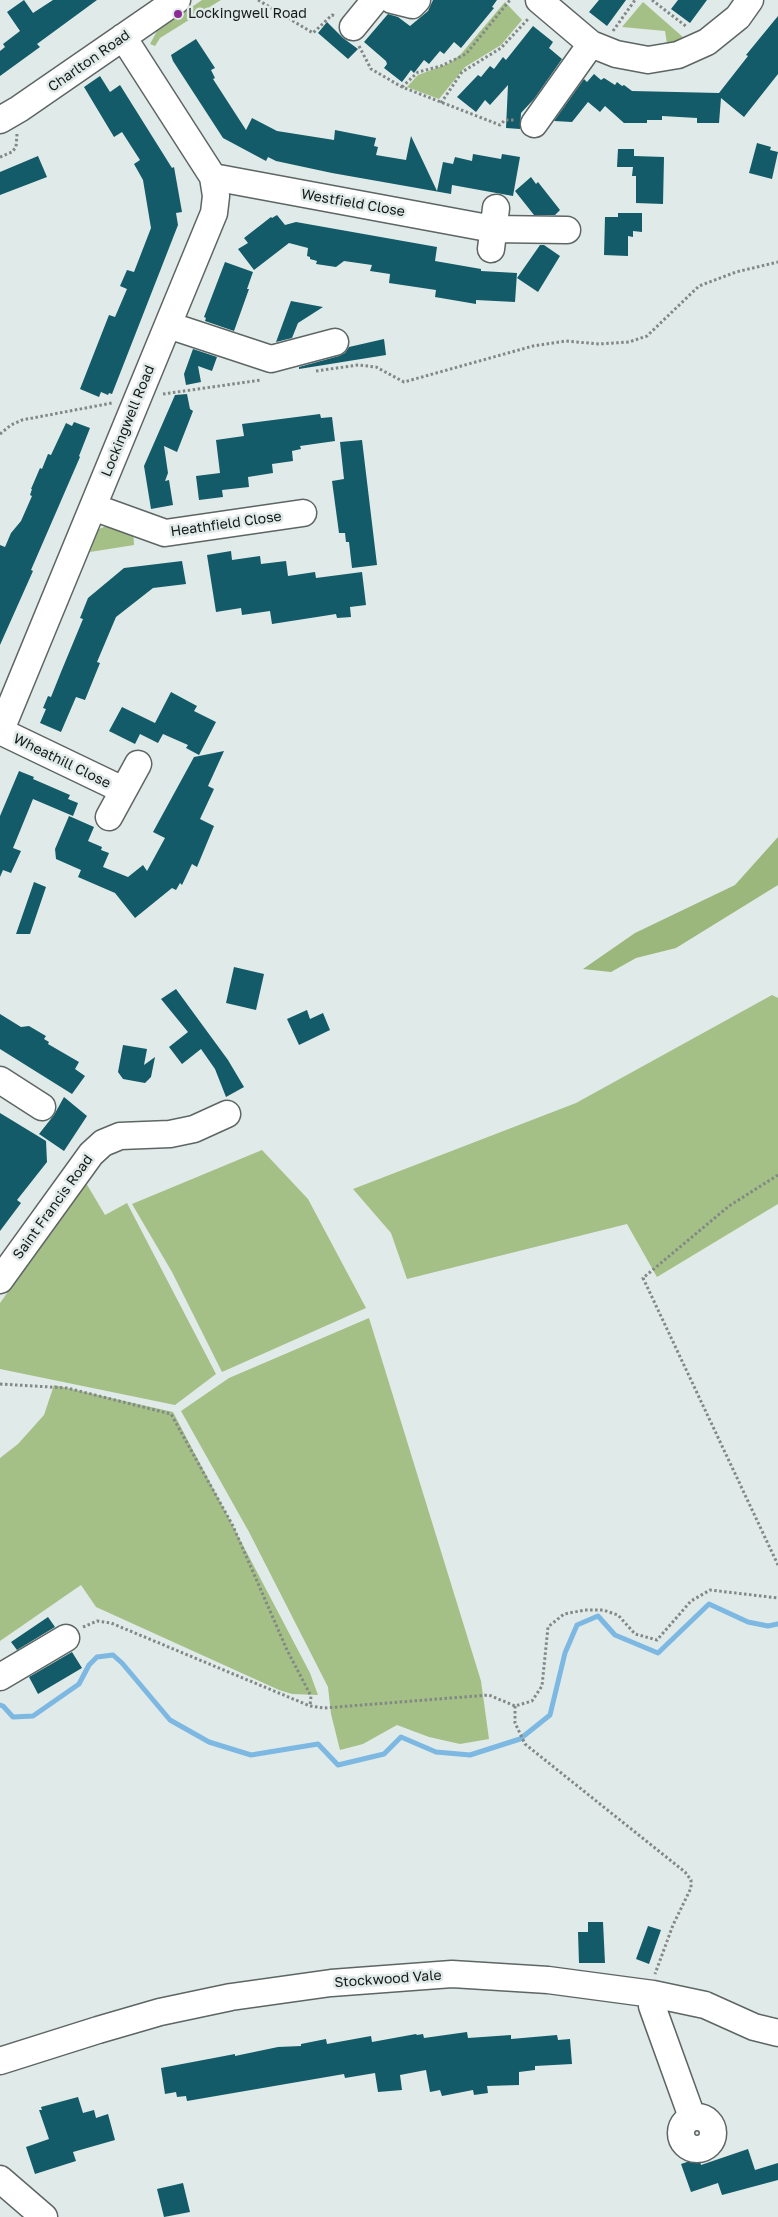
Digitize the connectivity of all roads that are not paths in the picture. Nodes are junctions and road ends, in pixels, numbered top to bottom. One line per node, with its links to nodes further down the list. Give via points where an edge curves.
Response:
1 (177, 0): 8 (street, Charlton Road)
2 (374, 0): 7 (street)
3 (392, 0): 4 (street, via 412,5)
4 (417, 0)
5 (750, 0): 9 (street, via 738,17 707,42 678,55 648,60 616,54)
6 (541, 1): 9 (street)
7 (352, 27)
8 (124, 37): 10 (street, Charlton Road); 12 (street, Lockingwell Road)
9 (597, 46): 11 (street)
10 (0, 120)
11 (534, 124)
12 (213, 177): 13 (street, Westfield Close, via 496,229); 14 (street, Lockingwell Road, via 214,213)
13 (567, 230)
14 (168, 325): 15 (street, via 272,359); 16 (street, Lockingwell Road)
15 (336, 342)
16 (93, 507): 17 (street, Heathfield Close, via 165,533); 18 (street, Lockingwell Road)
17 (303, 513)
18 (0, 732): 20 (street, Wheathill Close)
19 (138, 764): 20 (street, Wheathill Close)
20 (123, 790): 21 (street, Wheathill Close)
21 (109, 817)
22 (0, 1080): 23 (street)
23 (42, 1107)
24 (227, 1114): 25 (street, Saint Francis Road, via 194,1130 120,1136 103,1143 91,1154)
25 (0, 1280)
26 (66, 1638): 27 (street)
27 (0, 1677)
28 (653, 1994): 29 (street, Stockwood Vale, via 705,2005 754,2027); 30 (street, Stockwood Vale, via 548,1980 452,1974 331,1983 231,1996 160,2012); 31 (street, via 652,2006)
29 (778, 2033)
30 (0, 2062)
31 (692, 2117)
32 (0, 2179): 33 (street)
33 (44, 2217)

